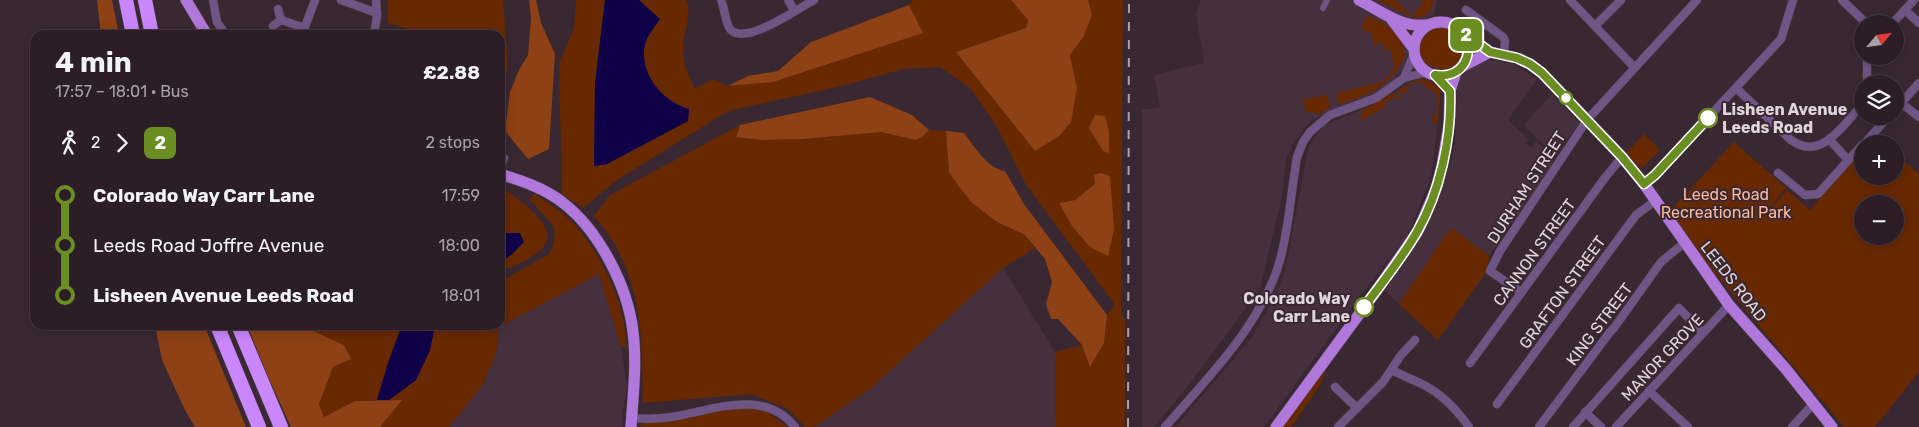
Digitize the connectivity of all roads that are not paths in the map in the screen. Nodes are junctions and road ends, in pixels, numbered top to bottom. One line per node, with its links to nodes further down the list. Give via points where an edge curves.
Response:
1 (126, 0): 33 (highway)
2 (145, 0): 34 (highway)
3 (187, 0): 35 (main road)
4 (213, 0): 36 (street, via 217,22)
5 (315, 0): 38 (street)
6 (341, 0): 24 (street)
7 (376, 0): 24 (street)
8 (721, 0): 21 (street, via 729,28 736,34 767,27)
9 (788, 0): 21 (street)
10 (814, 0): 21 (street)
11 (1327, 0): 19 (street)
12 (1358, 0): 27 (main road)
13 (1570, 0): 32 (street)
14 (1621, 0): 32 (street)
15 (1697, 0): 44 (street, DURHAM STREET)
16 (1793, 0): 49 (street, via 1781,39)
17 (1842, 0): 25 (street)
18 (1914, 0): 23 (street)
19 (1323, 8)
20 (278, 9): 28 (street)
21 (794, 10)
22 (1466, 10): 43 (street, via 1502,35)
23 (1905, 10): 26 (street); 29 (street)
24 (377, 12): 39 (street)
25 (1858, 15)
26 (1900, 15)
27 (1391, 19): 30 (main road, via 1409,25); 41 (main road)
28 (281, 20): 31 (street); 37 (street)
29 (1919, 23)
30 (1427, 25): 40 (main road, via 1445,21); 41 (main road, via 1417,35)
31 (273, 26)
32 (1595, 26): 44 (street)
33 (132, 30)
34 (151, 30)
35 (204, 30)
36 (223, 30)
37 (299, 30)
38 (304, 30)
39 (375, 30)
40 (1464, 33): 42 (main road, LEEDS ROAD); 45 (main road, via 1469,50)
41 (1414, 51): 46 (main road, via 1421,68); 47 (street)
42 (1490, 52): 43 (main road, LEEDS ROAD); 45 (main road)
43 (1504, 55): 55 (main road, LEEDS ROAD, via 1530,64 1542,73)
44 (1634, 67): 55 (street, DURHAM STREET)
45 (1460, 69): 46 (main road, via 1450,75); 50 (main road)
46 (1431, 74): 47 (street); 50 (main road)
47 (1404, 78): 85 (street, via 1376,98 1330,115 1303,142 1297,157 1280,258 1264,300 1226,355)
48 (1919, 83): 51 (street)
49 (1736, 88): 58 (street, via 1799,146 1814,147); 64 (street)
50 (1450, 91): 86 (main road, via 1449,125 1442,166 1418,231)
51 (1904, 100)
52 (1904, 106): 54 (street)
53 (1854, 113): 58 (street)
54 (1919, 118)
55 (1587, 120): 60 (main road, LEEDS ROAD); 67 (street, DURHAM STREET, via 1490,271)
56 (1881, 125): 57 (street)
57 (1871, 135)
58 (1829, 139): 61 (street)
59 (1854, 154): 61 (street)
60 (1622, 157): 64 (main road, LEEDS ROAD); 67 (street, CANNON STREET)
61 (1848, 160): 62 (street, via 1818,194 1805,195)
62 (1778, 173)
63 (505, 176): 81 (main road, via 526,182 571,209 597,240 609,261 628,306 634,332)
64 (1644, 184): 65 (main road, LEEDS ROAD)
65 (1655, 201): 66 (main road, LEEDS ROAD); 78 (street, GRAFTON STREET, via 1636,215)
66 (1684, 243): 68 (main road, LEEDS ROAD); 89 (street, KING STREET, via 1661,262)
67 (1521, 292): 73 (street, CANNON STREET)
68 (1729, 305): 71 (street, MANOR GROVE); 77 (main road, LEEDS ROAD)
69 (219, 330): 82 (highway)
70 (240, 330): 83 (highway)
71 (1703, 333): 76 (street, MANOR GROVE); 80 (street, via 1679,308)
72 (1415, 340): 74 (street)
73 (1470, 363)
74 (1392, 370): 79 (street); 88 (street, via 1442,396)
75 (1335, 387): 79 (street)
76 (1649, 391): 92 (street, MANOR GROVE); 93 (street)
77 (1814, 403): 94 (street); 95 (main road, LEEDS ROAD)
78 (1497, 404)
79 (1358, 408): 87 (street)
80 (1585, 412): 90 (street); 91 (street)
81 (632, 422): 84 (street, via 728,405 754,404 778,412)
82 (259, 427)
83 (280, 427)
84 (795, 427)
85 (1165, 427)
86 (1276, 427)
87 (1338, 427)
88 (1469, 427)
89 (1539, 427)
90 (1572, 427)
91 (1601, 427)
92 (1616, 427)
93 (1688, 427)
94 (1792, 427)
95 (1832, 427)

